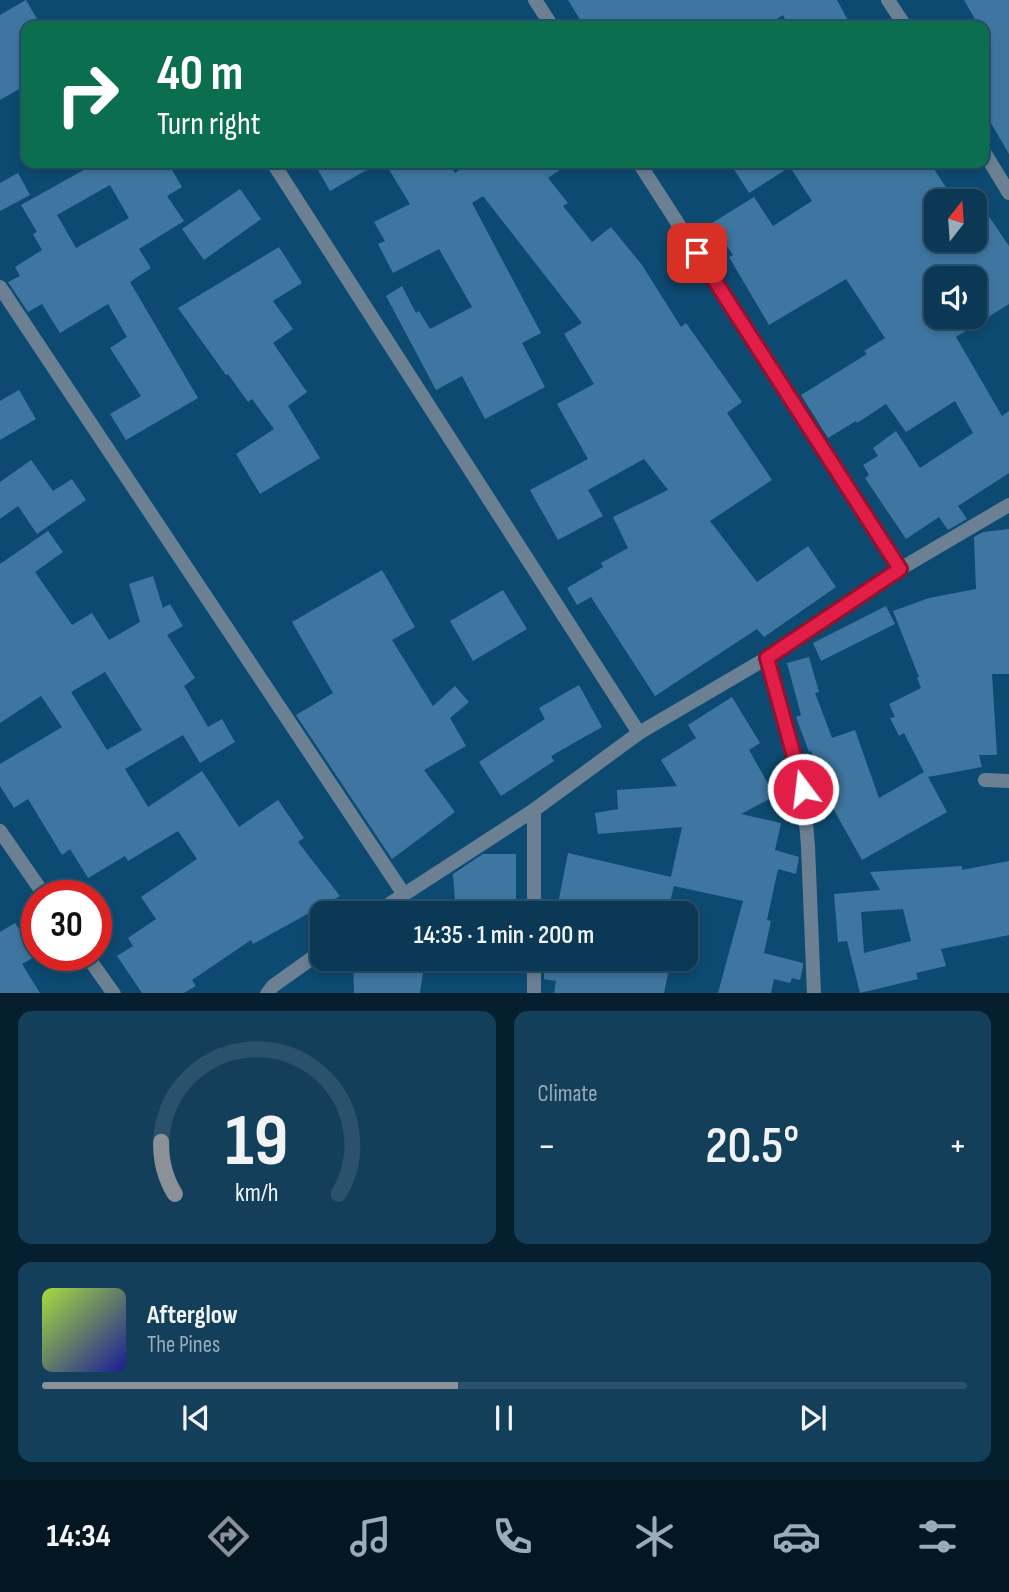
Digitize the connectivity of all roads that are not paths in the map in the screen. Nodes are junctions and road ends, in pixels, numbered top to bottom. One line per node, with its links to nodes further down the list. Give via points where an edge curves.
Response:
1 (535, 0): 3 (street)
2 (888, 0): 4 (street)
3 (549, 21)
4 (902, 21)
5 (989, 160): 8 (street)
6 (276, 168): 13 (street)
7 (642, 168): 11 (street)
8 (1009, 193)
9 (0, 287): 19 (street)
10 (1009, 505): 11 (street)
11 (900, 569): 12 (street)
12 (767, 658): 13 (street); 28 (street, via 803,789)
13 (639, 733): 16 (street)
14 (985, 780): 15 (street)
15 (1009, 780)
16 (534, 810): 19 (street); 21 (street)
17 (0, 831): 18 (street)
18 (34, 880)
19 (403, 893): 20 (street)
20 (392, 901)
21 (534, 901)
22 (310, 960): 26 (street)
23 (98, 971): 25 (street)
24 (534, 971): 27 (street)
25 (114, 993)
26 (267, 993)
27 (534, 993)
28 (814, 993)

